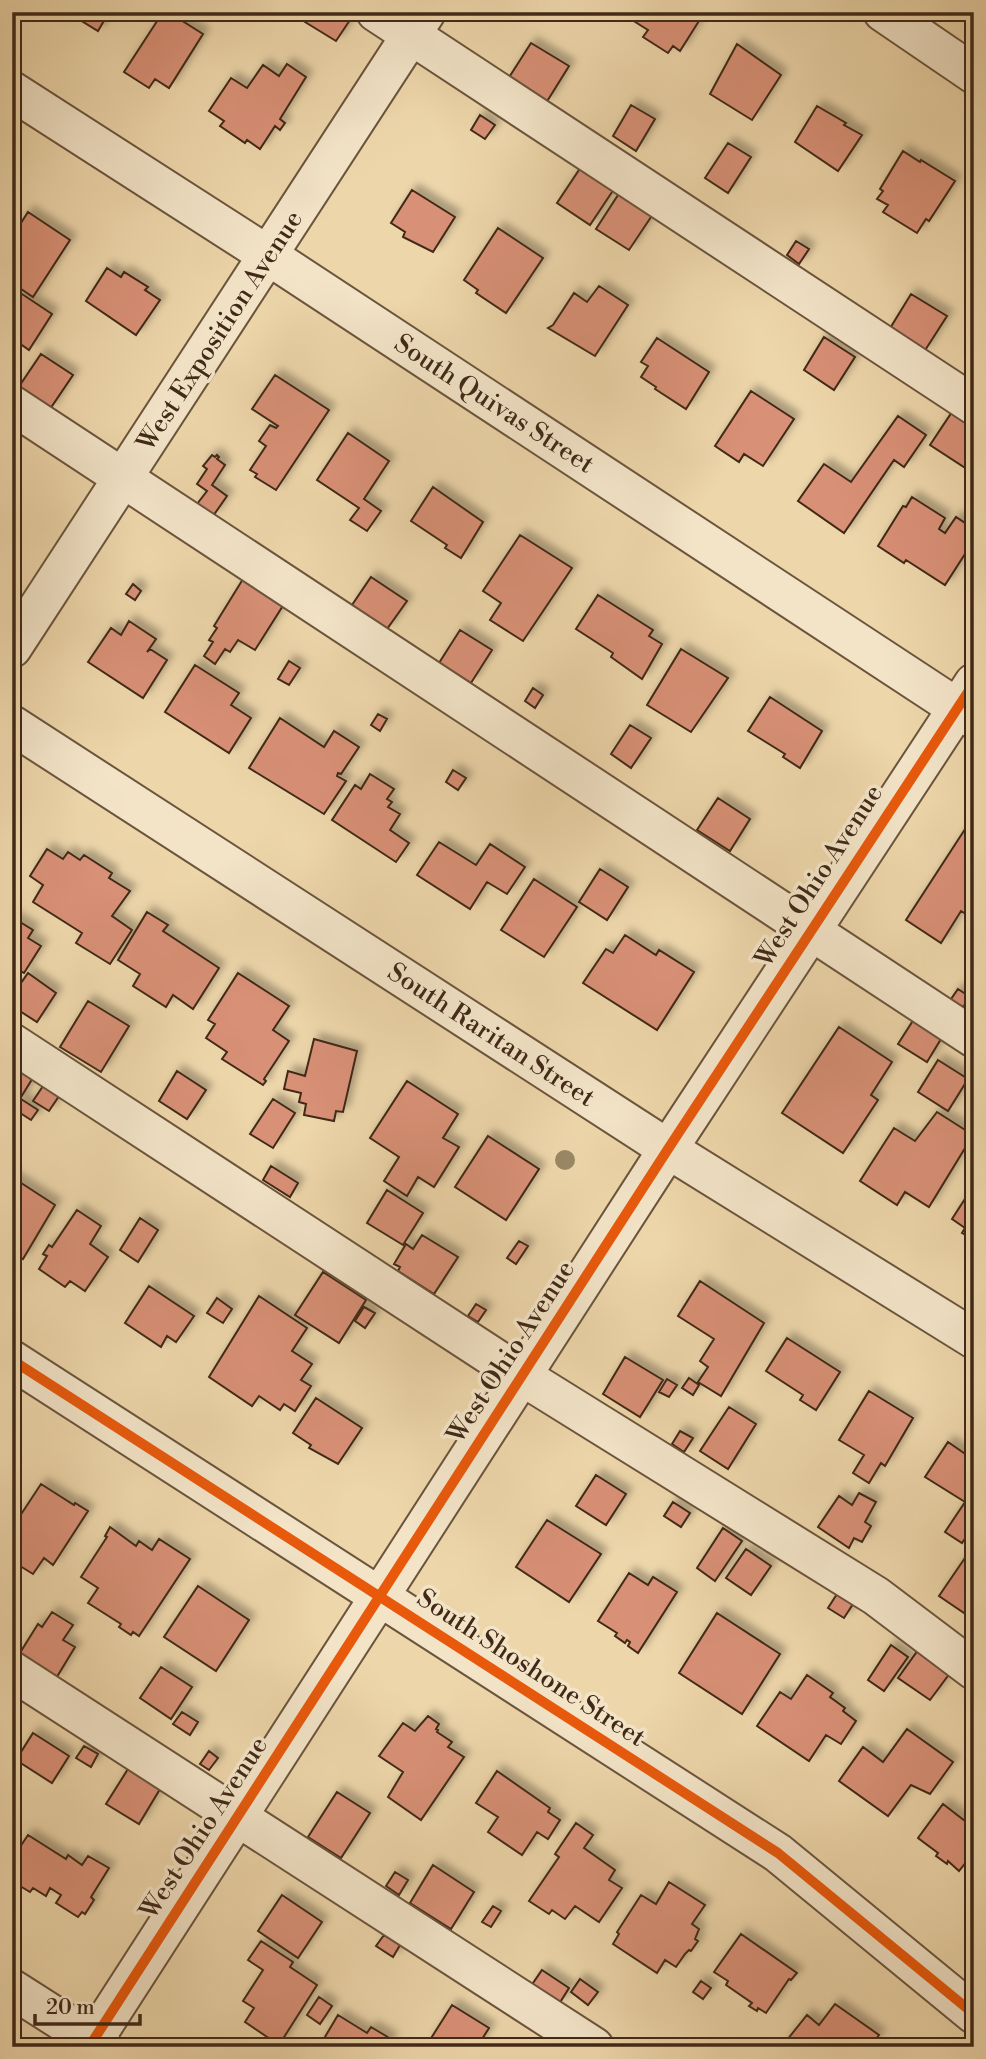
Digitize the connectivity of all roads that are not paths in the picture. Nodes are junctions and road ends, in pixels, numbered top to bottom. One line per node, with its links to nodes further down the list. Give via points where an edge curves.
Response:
1 (376, 12): 3 (street)
2 (883, 12): 4 (street)
3 (418, 24): 6 (street, West Exposition Avenue); 8 (street)
4 (974, 74)
5 (12, 91): 6 (street, South Quivas Street)
6 (269, 256): 9 (street, West Exposition Avenue); 11 (street, South Quivas Street)
7 (12, 405): 9 (street)
8 (974, 405)
9 (124, 477): 10 (street, West Exposition Avenue); 13 (street)
10 (12, 648)
11 (968, 703): 13 (street, West Ohio Avenue)
12 (12, 725): 16 (street, South Raritan Street)
13 (811, 929): 14 (street); 16 (street, West Ohio Avenue)
14 (974, 1038)
15 (12, 1043): 19 (street)
16 (668, 1149): 17 (street, South Raritan Street); 19 (street, West Ohio Avenue)
17 (974, 1339)
18 (12, 1360): 20 (street, South Shoshone Street)
19 (522, 1376): 20 (street, West Ohio Avenue); 21 (street, via 876,1597)
20 (380, 1599): 23 (street, West Ohio Avenue); 25 (street, South Shoshone Street, via 778,1853)
21 (974, 1670)
22 (12, 1671): 23 (street)
23 (239, 1816): 26 (street, West Ohio Avenue); 27 (street)
24 (12, 1989): 26 (street)
25 (974, 2014)
26 (95, 2045)
27 (594, 2047)

